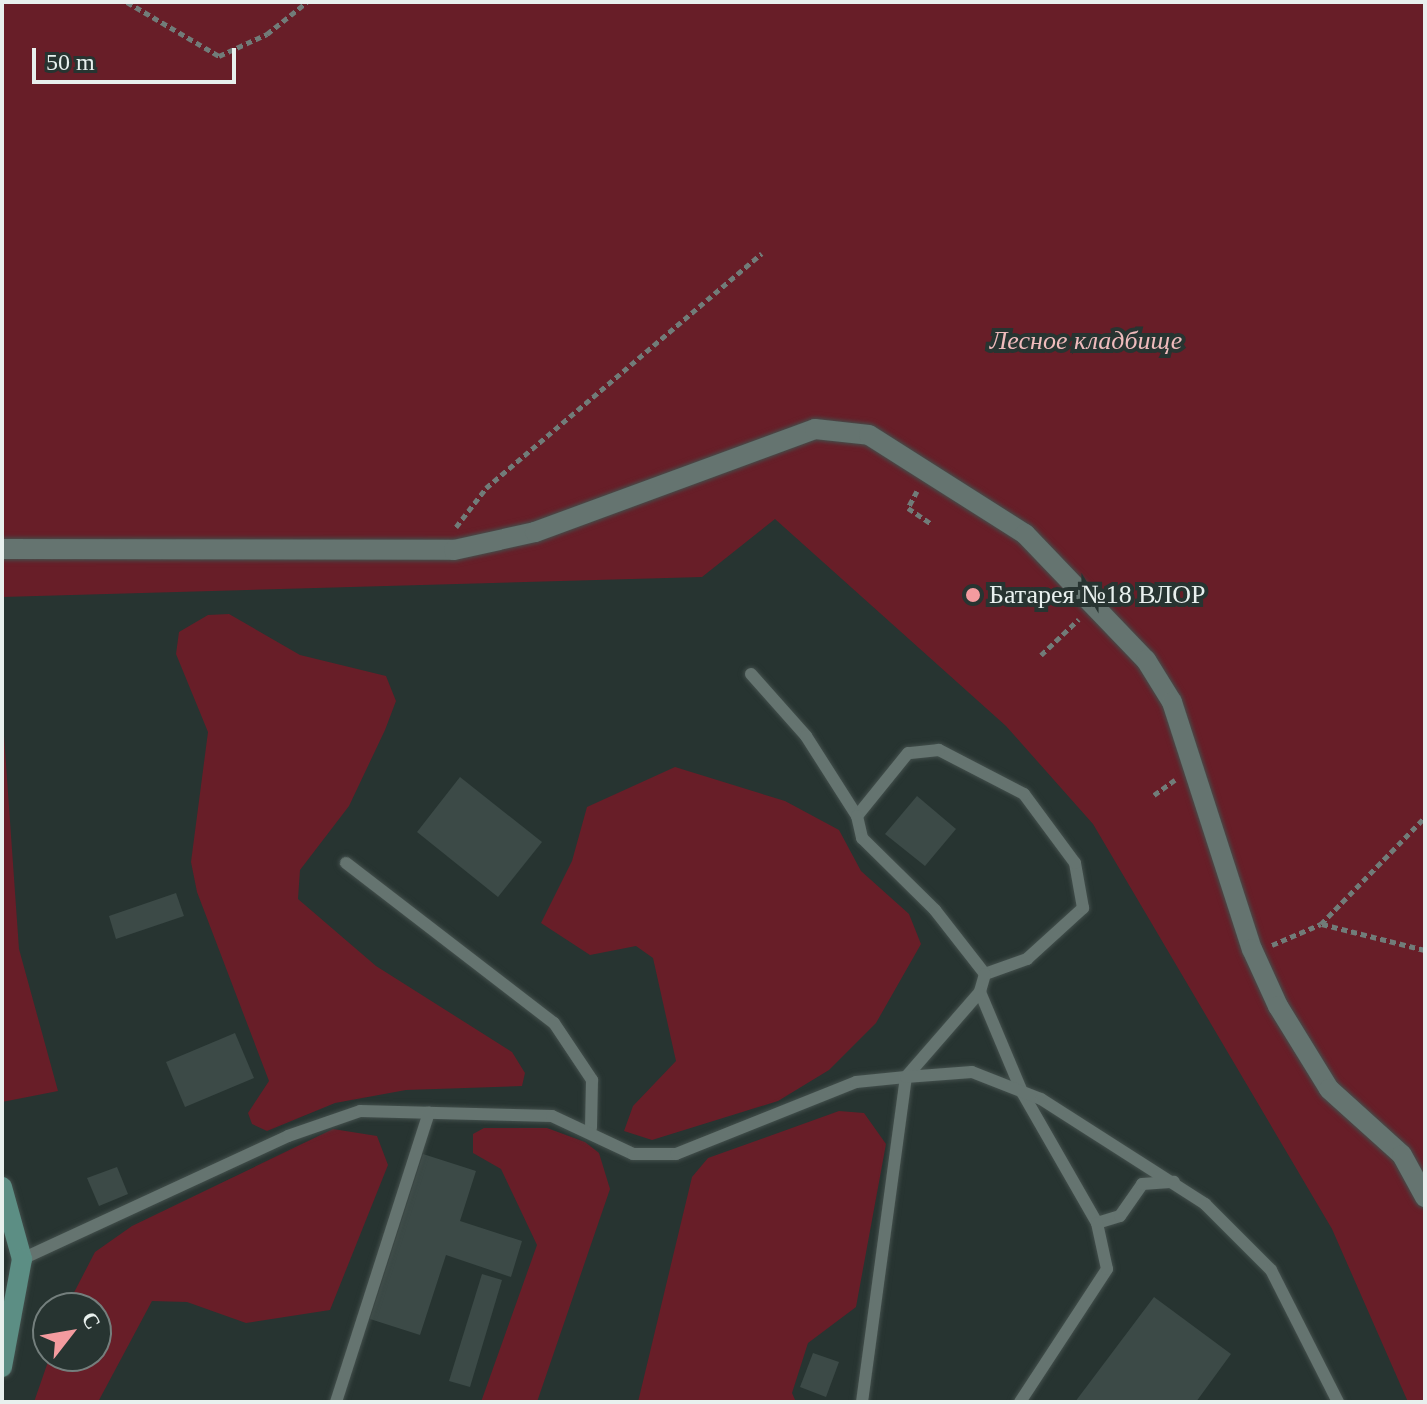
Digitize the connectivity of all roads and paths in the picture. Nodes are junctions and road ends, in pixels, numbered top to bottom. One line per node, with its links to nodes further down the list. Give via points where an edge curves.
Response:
1 (127, 2): 2 (path, via 219,56 267,34)
2 (307, 2)
3 (762, 253): 7 (path, via 486,488)
4 (929, 469): 5 (path, via 908,508); 7 (street, via 869,435 815,429 496,545); 8 (street, via 1025,534)
5 (932, 524)
6 (2, 549): 7 (street)
7 (438, 550)
8 (1093, 604): 9 (path); 15 (street, via 1146,660 1172,702)
9 (1041, 655)
10 (751, 674): 11 (lane, via 806,736)
11 (857, 816): 17 (lane, via 862,838 935,910); 17 (lane, via 908,753 939,750 1024,794 1052,823 1075,863 1083,908 1027,959)
12 (1425, 817): 14 (path)
13 (346, 863): 22 (lane, via 554,1023 592,1080)
14 (1321, 924): 15 (path); 16 (path)
15 (1252, 949): 25 (street, via 1329,1089 1402,1155)
16 (1425, 950)
17 (985, 974): 18 (lane)
18 (980, 992): 19 (lane); 20 (lane)
19 (906, 1077): 20 (lane, via 972,1072); 22 (lane, via 856,1082 676,1154 633,1154); 30 (lane)
20 (1022, 1092): 23 (lane); 26 (lane)
21 (429, 1113): 22 (lane, via 552,1116); 27 (lane, via 360,1111 331,1119); 29 (lane)
22 (591, 1128)
23 (1174, 1182): 26 (lane, via 1142,1184 1120,1216); 32 (lane, via 1271,1270)
24 (2, 1187): 27 (main road)
25 (1425, 1197)
26 (1097, 1223): 31 (lane, via 1107,1269)
27 (15, 1271): 28 (main road)
28 (2, 1367)
29 (336, 1402)
30 (862, 1402)
31 (1020, 1402)
32 (1338, 1402)

